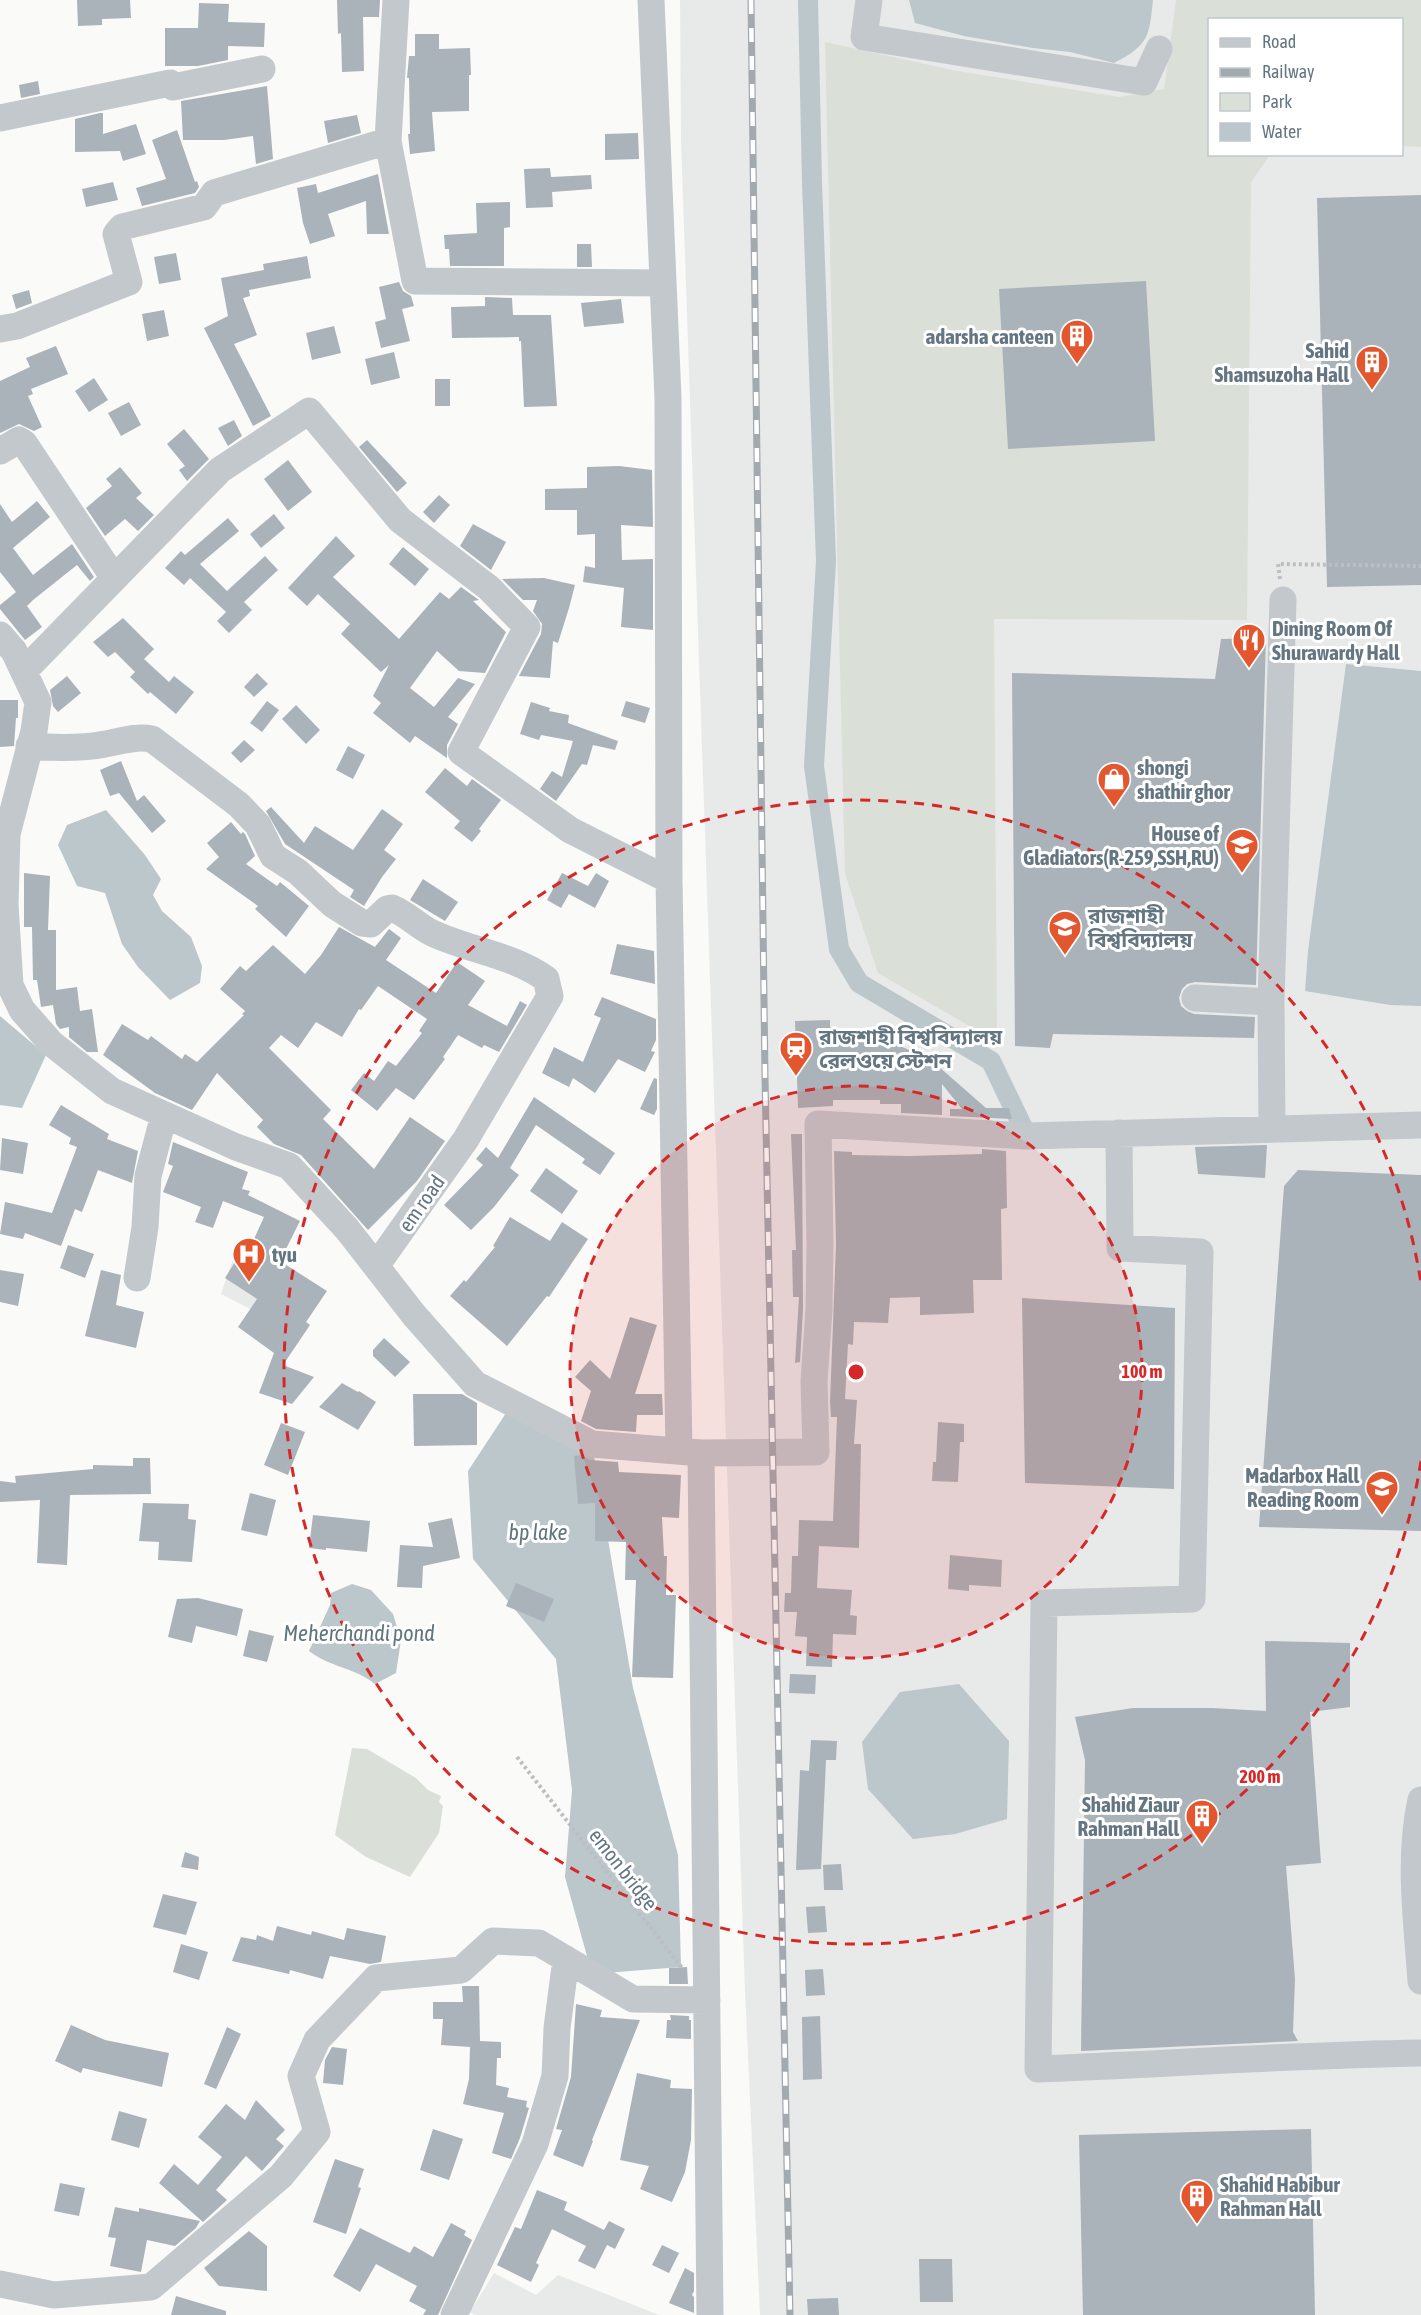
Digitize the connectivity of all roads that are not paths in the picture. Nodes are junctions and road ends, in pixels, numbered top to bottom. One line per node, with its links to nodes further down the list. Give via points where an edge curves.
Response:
1 (396, 0): 7 (street)
2 (651, 0): 8 (street)
3 (869, 0): 4 (street, via 864,37 1144,82)
4 (1160, 49)
5 (262, 69): 6 (street, via 173,87 170,83)
6 (0, 118)
7 (388, 141): 8 (street, via 415,281); 9 (street, via 214,193 204,207 122,227 116,234 129,282)
8 (663, 283): 16 (street, via 668,398)
9 (0, 329)
10 (0, 450): 11 (street, via 19,440 24,443)
11 (114, 578): 14 (street); 16 (street, via 220,470 309,411 400,520 489,588 527,627 461,752 570,830)
12 (1283, 600): 19 (street)
13 (0, 635): 14 (street)
14 (24, 671): 15 (street, via 38,702)
15 (29, 746): 17 (street, via 7,834); 24 (street, em road, via 56,749 152,738 239,805 258,825 273,856 362,923 371,924 392,908 429,932 525,967 546,979 550,996 466,1139)
16 (669, 880): 26 (street)
17 (5, 986): 20 (street, via 51,1043 112,1091)
18 (1195, 998): 19 (street)
19 (1271, 1002): 22 (street)
20 (164, 1115): 24 (street, via 289,1166); 25 (street, via 148,1176)
21 (1421, 1125): 22 (street)
22 (1272, 1129): 23 (street)
23 (1119, 1133): 26 (street, via 1027,1136 818,1124 816,1452); 31 (street, via 1120,1248 1200,1252 1192,1599 1044,1603 1038,2069)
24 (376, 1266): 26 (street, via 475,1384 592,1444)
25 (137, 1278)
26 (690, 1452): 30 (street)
27 (1421, 1800): 29 (street, via 1414,1871)
28 (566, 1959): 30 (street, via 633,1999); 32 (street, via 539,1943 493,1941 461,1970 376,1978 316,2040 301,2076 317,2132 281,2176 151,2287 54,2295); 33 (street, via 555,2076 536,2144)
29 (1421, 1981)
30 (707, 2000): 34 (street)
31 (1421, 2053)
32 (0, 2283)
33 (454, 2315)
34 (710, 2315)

